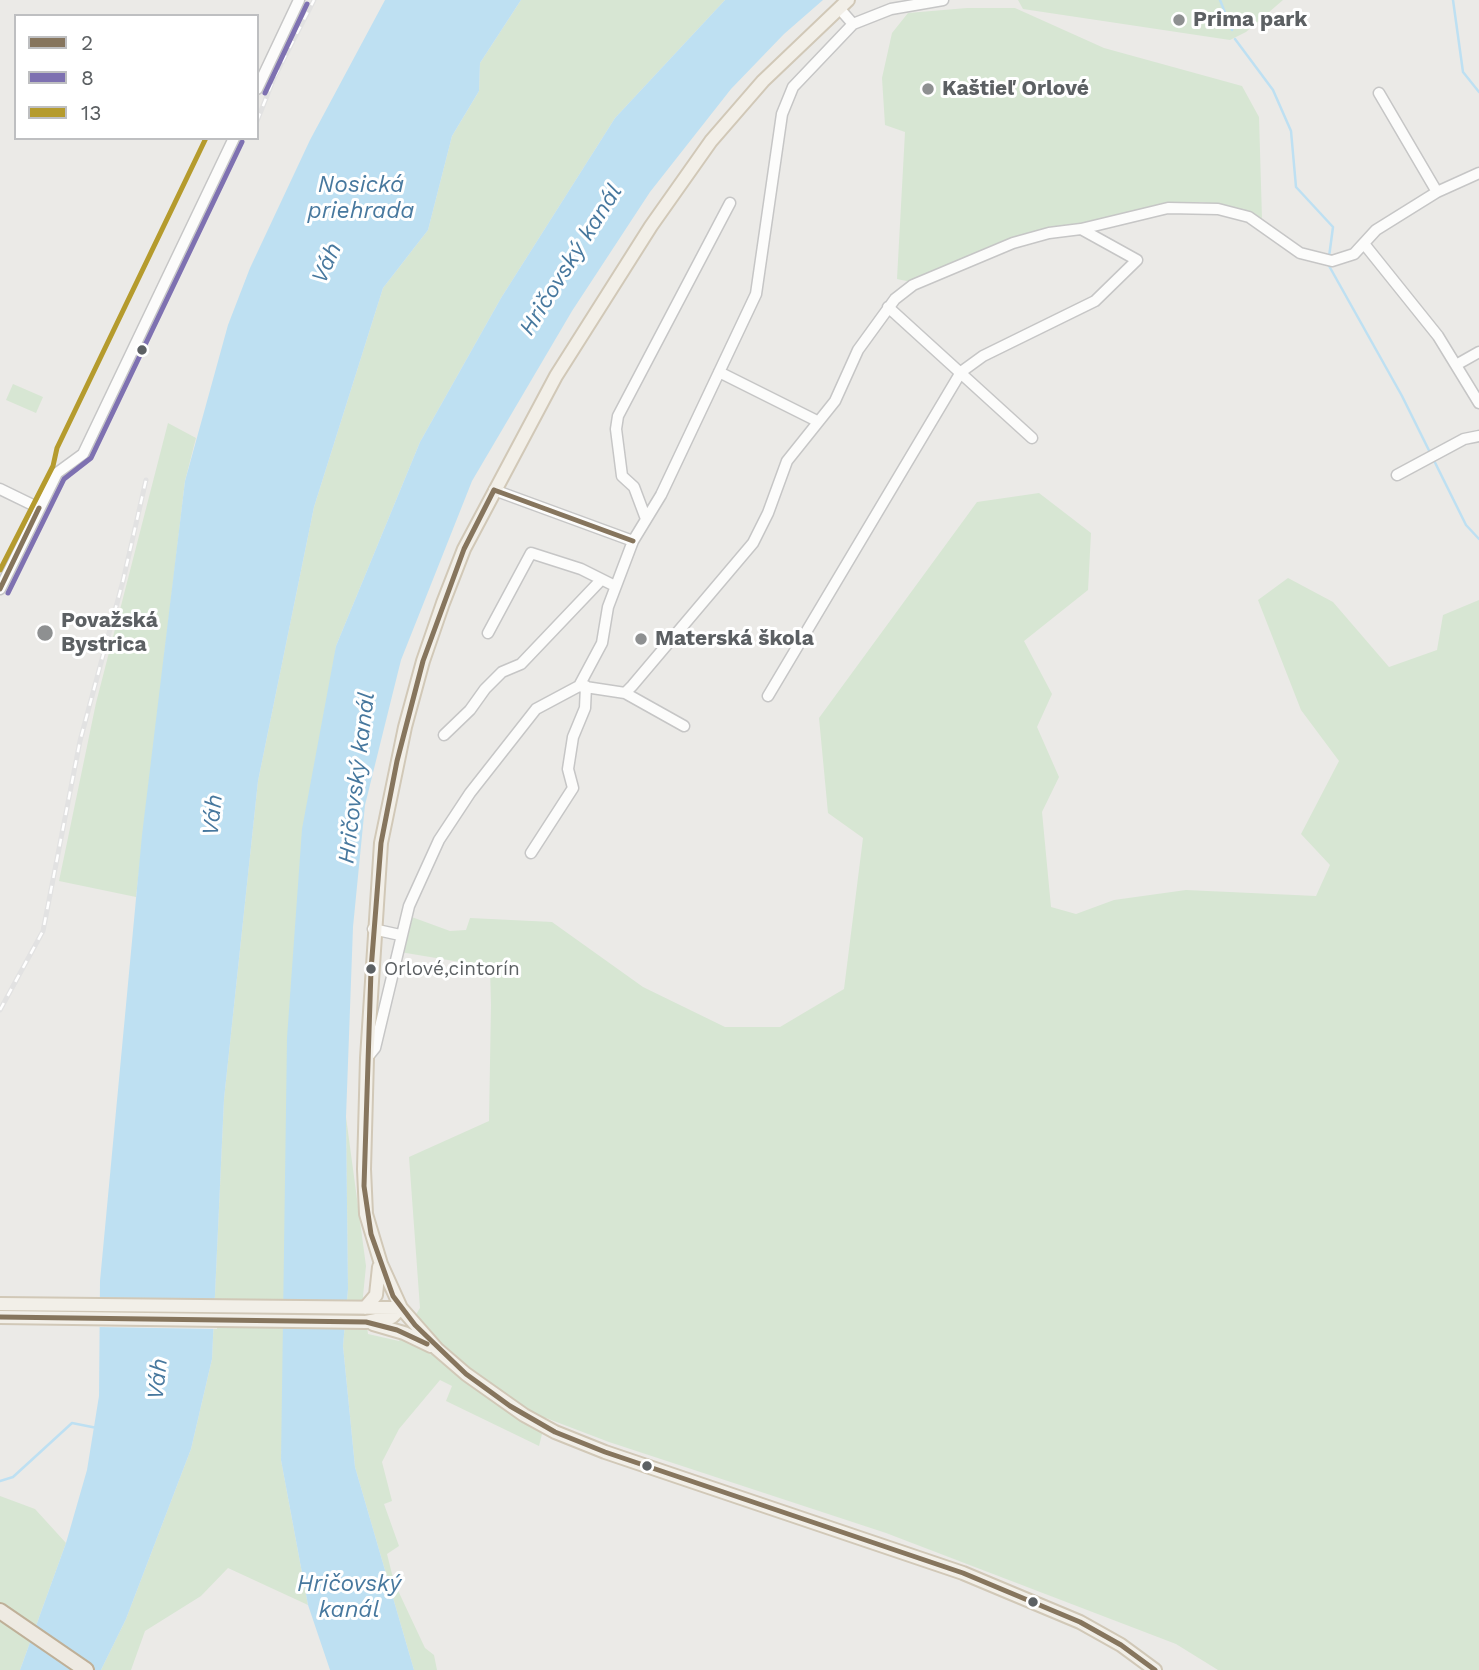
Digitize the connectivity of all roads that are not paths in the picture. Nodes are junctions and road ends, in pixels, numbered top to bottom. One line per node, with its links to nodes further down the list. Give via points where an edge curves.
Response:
1 (299, 0): 5 (street)
2 (943, 0): 4 (street, via 891,9)
3 (844, 4): 4 (street); 24 (main road, via 763,82 694,164 555,376)
4 (853, 24): 16 (street, via 793,88 782,114 756,294)
5 (259, 85)
6 (1379, 93): 9 (street)
7 (233, 140): 25 (street, via 83,454 57,473)
8 (1479, 173): 9 (street)
9 (1437, 192): 12 (street, via 1376,230)
10 (730, 203): 26 (street, via 618,416 622,476 634,487)
11 (1081, 229): 12 (street, via 1168,208 1218,209 1250,217 1300,253 1329,261 1343,259); 13 (street, via 1013,243 914,285); 17 (street, via 1137,260 1095,301 983,356)
12 (1365, 245): 15 (street, via 1408,295)
13 (888, 307): 17 (street); 19 (street, via 858,350 835,401)
14 (1479, 352): 15 (street)
15 (1456, 365): 18 (street)
16 (719, 372): 19 (street); 26 (street)
17 (961, 372): 21 (street); 34 (street)
18 (1479, 403)
19 (817, 421): 33 (street, via 787,461 753,543)
20 (1479, 436): 22 (street, via 1464,439)
21 (1032, 438)
22 (1397, 475)
23 (0, 489): 25 (street)
24 (495, 490): 27 (street); 38 (main road, via 464,549 423,661 386,809)
25 (39, 508): 30 (street)
26 (646, 519): 27 (street)
27 (633, 541): 29 (street)
28 (601, 580): 29 (street); 31 (street, via 531,553); 36 (street, via 520,664 502,672)
29 (615, 586): 32 (street, via 602,643)
30 (0, 589)
31 (488, 633)
32 (583, 686): 33 (street); 37 (street, via 585,708 573,737 568,769 573,788); 39 (street, via 536,709 470,793 439,840)
33 (625, 693): 35 (street)
34 (768, 696)
35 (684, 726)
36 (444, 735)
37 (531, 853)
38 (373, 929): 39 (street); 40 (main road)
39 (400, 934): 40 (street, via 375,1048)
40 (367, 1058): 41 (main road, via 365,1205)
41 (380, 1262): 43 (main road, via 378,1291); 44 (main road)
42 (0, 1304): 45 (main road)
43 (361, 1308): 44 (main road); 45 (main road)
44 (401, 1308): 47 (main road, via 392,1317); 48 (main road)
45 (22, 1311): 46 (main road); 47 (main road)
46 (0, 1317)
47 (361, 1322): 48 (main road, via 404,1333)
48 (437, 1349): 51 (main road, via 487,1391 555,1432 963,1573 1080,1622)
49 (0, 1611): 50 (highway)
50 (86, 1670)
51 (1155, 1670)

